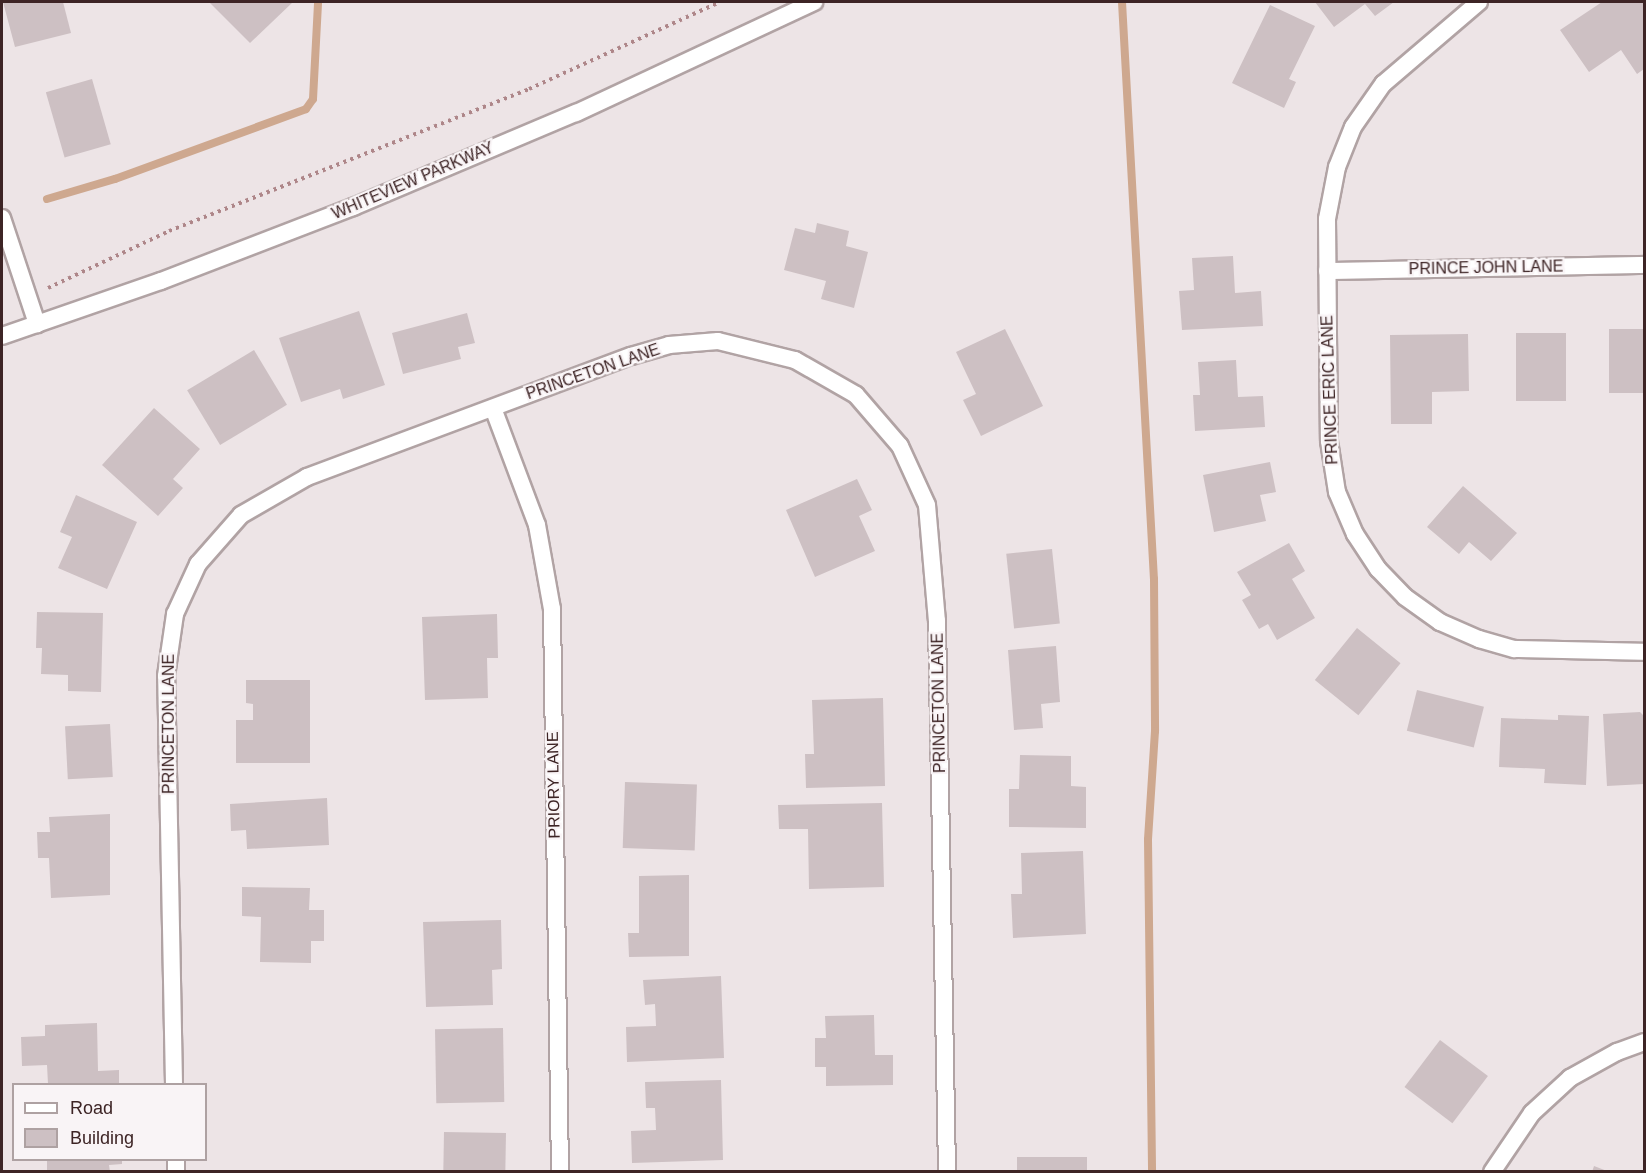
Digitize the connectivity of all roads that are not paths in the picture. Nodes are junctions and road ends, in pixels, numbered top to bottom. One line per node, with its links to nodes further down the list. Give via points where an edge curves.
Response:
1 (814, 2): 6 (street, WHITEVIEW PARKWAY, via 576,113 353,207)
2 (1479, 2): 5 (street, PRINCE ERIC LANE, via 1389,77 1353,127 1330,195)
3 (2, 218): 6 (street)
4 (1644, 265): 5 (street, PRINCE JOHN LANE)
5 (1327, 271): 9 (street, PRINCE ERIC LANE, via 1332,465 1345,512 1378,569 1405,597 1440,622 1497,645 1535,651)
6 (37, 324): 7 (street, WHITEVIEW PARKWAY)
7 (2, 336)
8 (493, 408): 11 (street, PRINCETON LANE, via 281,489 225,531 190,580 175,614 166,676); 12 (street, PRIORY LANE, via 537,525 552,609); 13 (street, PRINCETON LANE, via 651,350 718,341 771,351 838,382 873,410 900,446 921,486 934,552)
9 (1644, 652)
10 (1644, 1042): 14 (street, via 1570,1078 1526,1120)
11 (174, 1083)
12 (560, 1172)
13 (947, 1172)
14 (1492, 1172)

